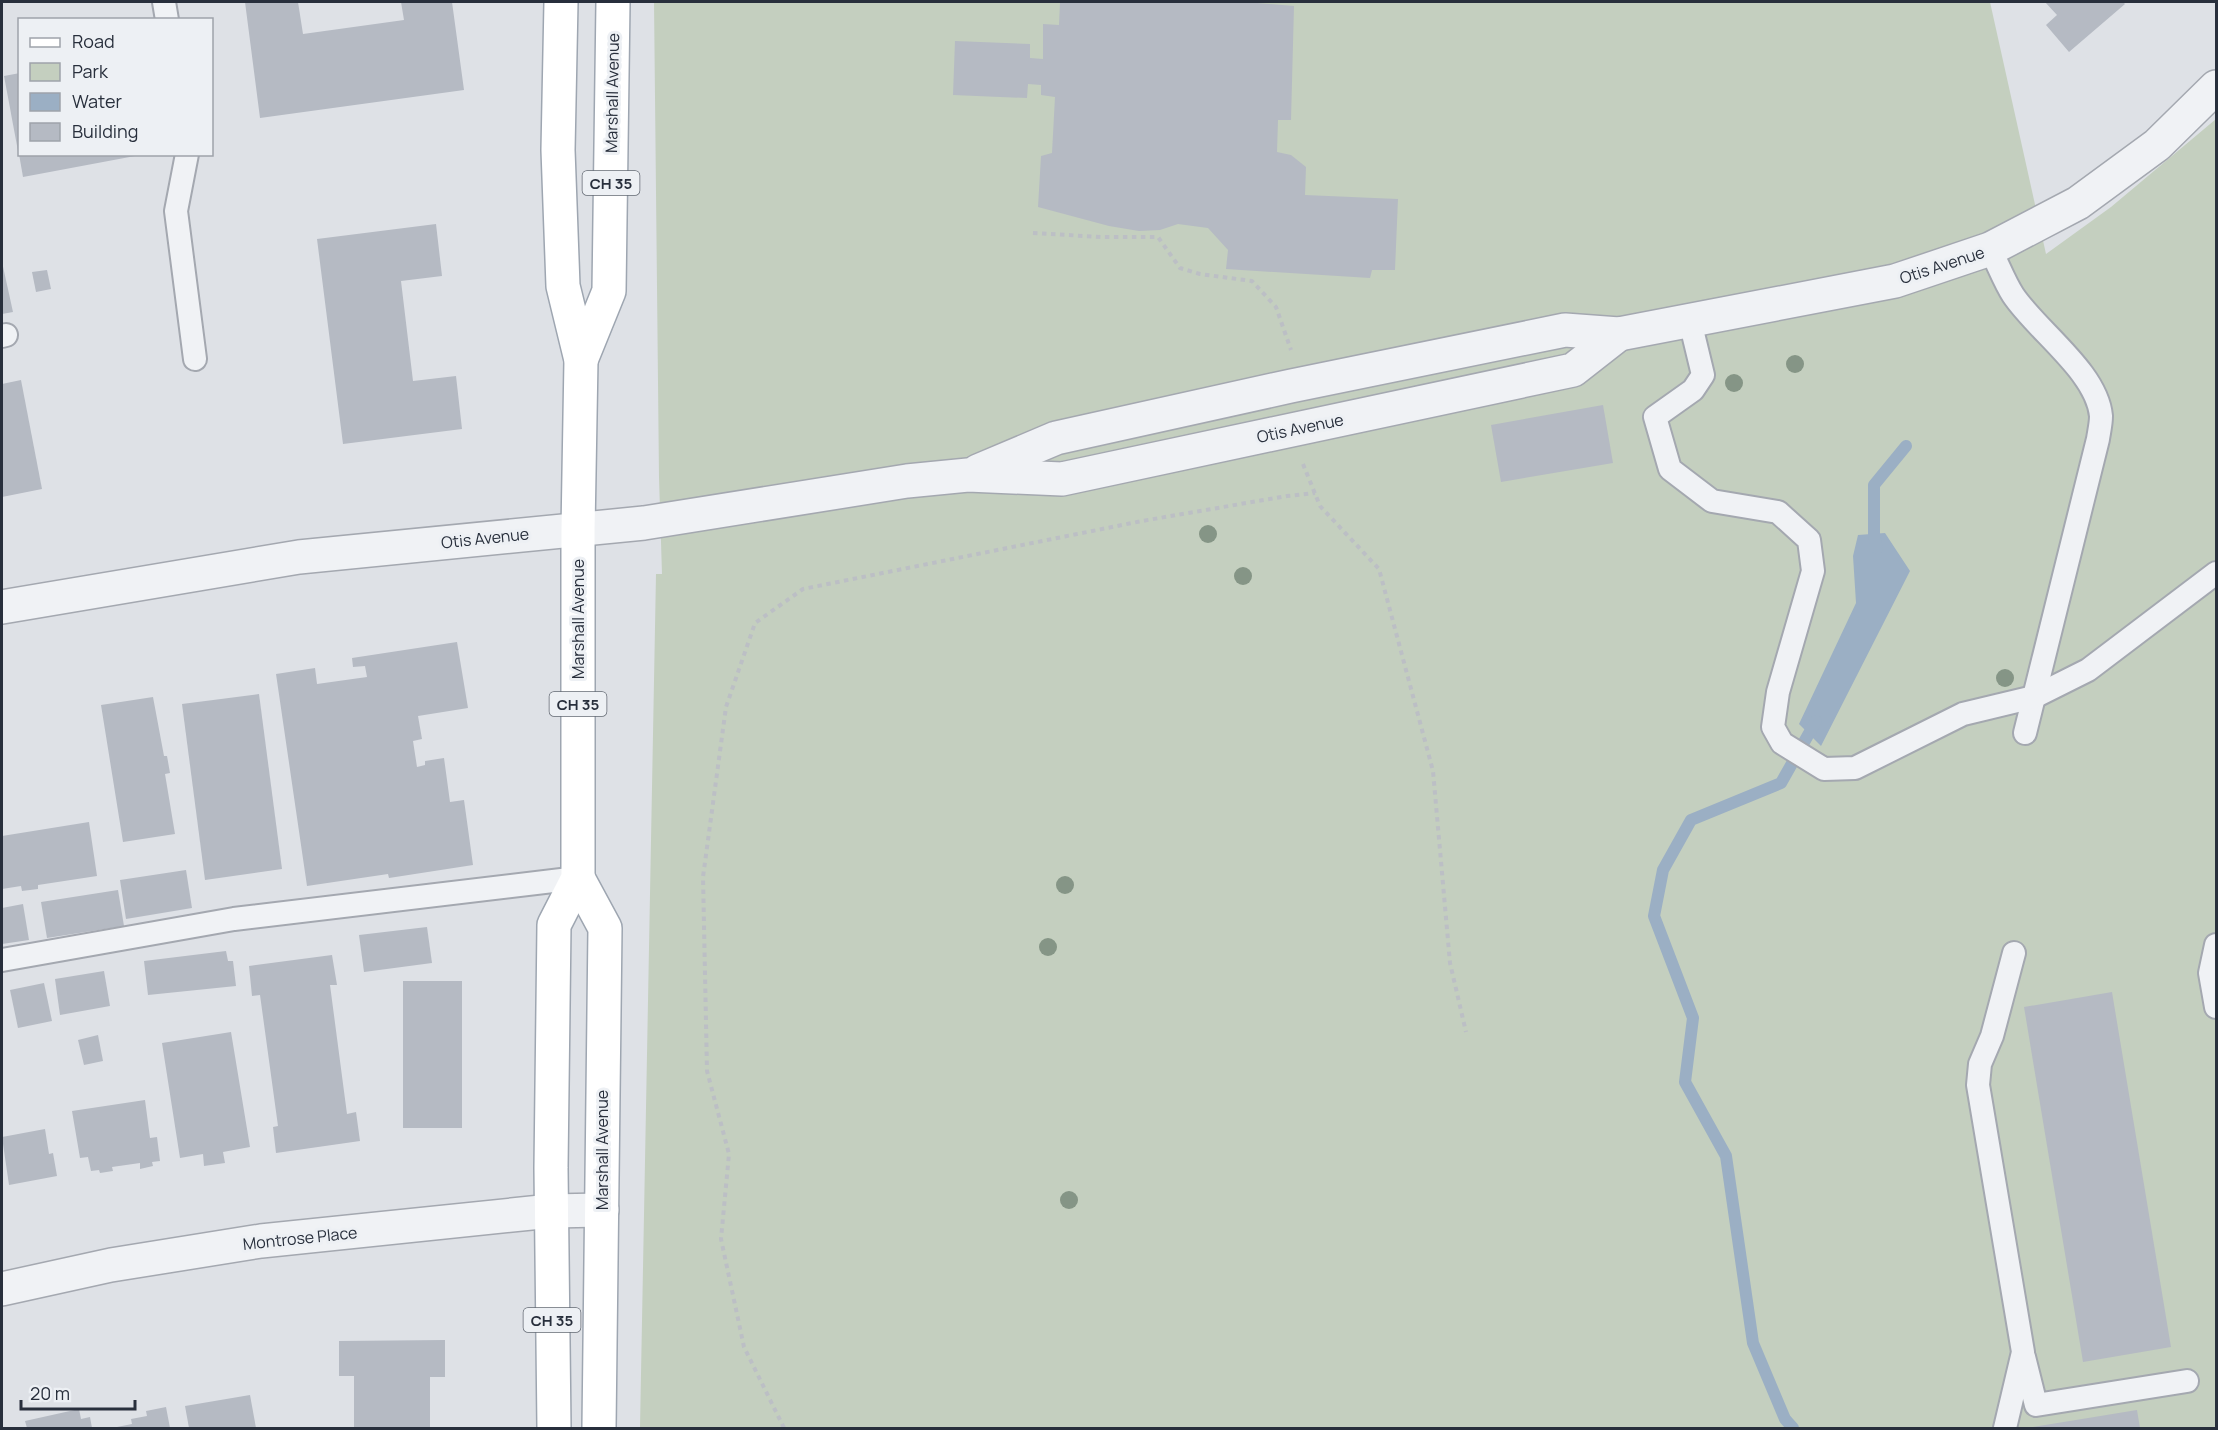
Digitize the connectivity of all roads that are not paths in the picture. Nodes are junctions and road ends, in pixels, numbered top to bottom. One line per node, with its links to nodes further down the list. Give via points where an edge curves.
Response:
1 (164, 2): 4 (lane)
2 (561, 2): 11 (main road, Marshall Avenue / CH 35, via 558,150 562,286)
3 (613, 2): 11 (main road, Marshall Avenue / CH 35, via 609,291)
4 (167, 18)
5 (2217, 87): 7 (street, Otis Avenue, via 2157,145 2078,203)
6 (187, 156): 10 (lane, via 176,211)
7 (1990, 249): 8 (street, Otis Avenue, via 1895,281); 16 (lane, via 2013,294 2084,375 2101,416)
8 (1690, 321): 9 (street, Otis Avenue); 16 (lane, via 1703,375 1694,390 1655,417 1670,469 1712,501 1778,512 1809,540 1813,571 1778,692 1773,727 1782,743 1824,769 1855,768 1963,714)
9 (1618, 334): 12 (street, Otis Avenue, via 1565,330 1291,386 1056,438); 12 (street, Otis Avenue, via 1573,370 1062,479)
10 (195, 359)
11 (581, 360): 13 (main road, Marshall Avenue / CH 35)
12 (968, 475): 13 (street, Otis Avenue, via 907,480)
13 (578, 530): 15 (street, Otis Avenue, via 300,557); 18 (main road, Marshall Avenue / CH 35)
14 (2217, 573): 16 (lane, via 2088,670)
15 (2, 607)
16 (2034, 697): 17 (lane)
17 (2025, 734)
18 (578, 878): 21 (lane, via 234,919); 23 (main road, Marshall Avenue / CH 35, via 605,928); 24 (main road, Marshall Avenue / CH 35, via 554,925)
19 (2217, 945): 22 (lane, via 2210,973)
20 (2014, 953): 26 (lane, via 1992,1036 1980,1064 1978,1085)
21 (2, 960)
22 (2217, 1007)
23 (602, 1210): 24 (street, Montrose Place); 29 (main road, Marshall Avenue / CH 35)
24 (551, 1211): 25 (street, Montrose Place, via 261,1241 111,1265); 28 (main road, Marshall Avenue / CH 35)
25 (2, 1289)
26 (2023, 1352): 27 (lane, via 2036,1405); 30 (lane)
27 (2187, 1381)
28 (554, 1428)
29 (599, 1428)
30 (2005, 1428)

